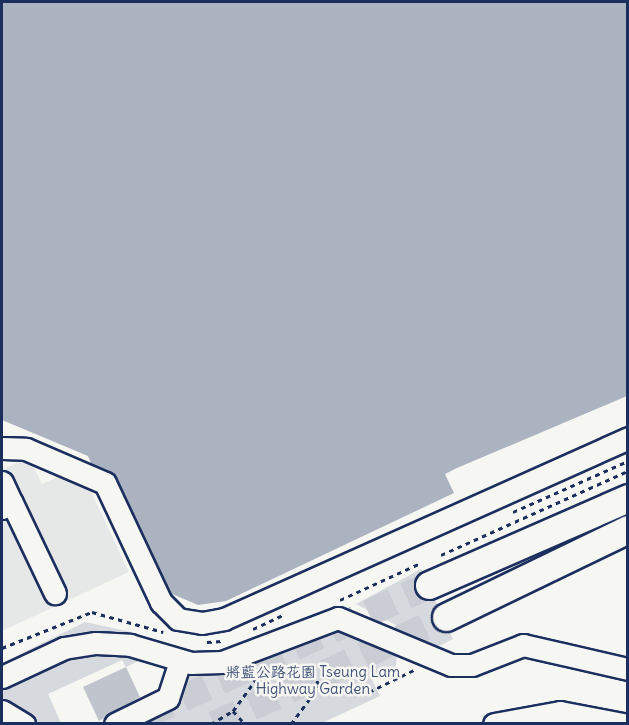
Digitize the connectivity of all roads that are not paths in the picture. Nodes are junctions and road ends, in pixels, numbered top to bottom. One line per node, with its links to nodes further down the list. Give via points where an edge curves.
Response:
1 (627, 438): 2 (street, via 224,619 202,623 178,619 165,607 105,483 27,449)
2 (2, 448)
3 (2, 482): 5 (street)
4 (627, 498): 7 (main road)
5 (7, 506): 8 (street)
6 (627, 528): 9 (main road)
7 (429, 585)
8 (55, 593)
9 (446, 617)
10 (180, 661): 11 (street, via 222,662 338,618 435,660 462,666 523,645); 12 (street, via 130,645 88,644 64,648); 15 (street, via 168,698)
11 (627, 669)
12 (2, 677)
13 (2, 711): 14 (street)
14 (24, 723)
15 (116, 723)
16 (494, 723): 17 (street, via 560,712)
17 (623, 723)

